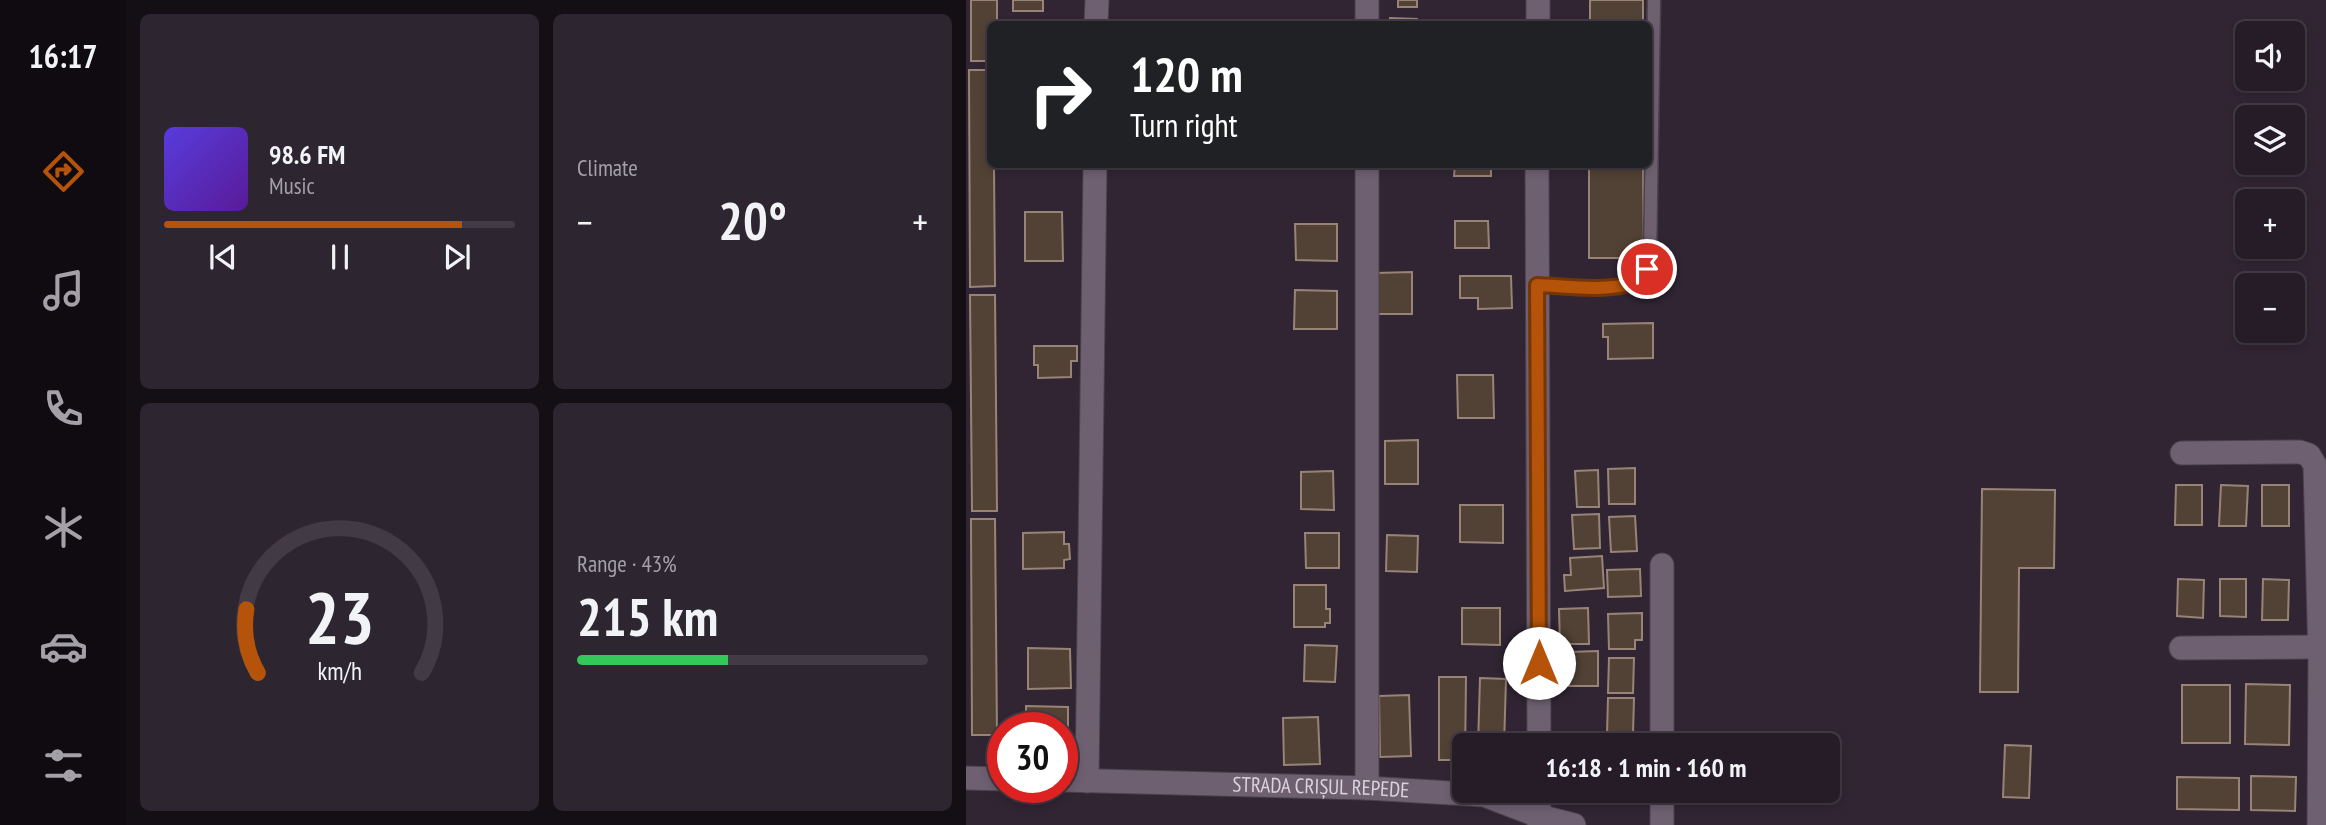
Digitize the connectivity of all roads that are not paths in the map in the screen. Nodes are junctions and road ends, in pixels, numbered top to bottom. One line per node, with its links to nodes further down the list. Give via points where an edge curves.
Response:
1 (1097, 0): 5 (street)
2 (1367, 0): 6 (street)
3 (1538, 0): 7 (street)
4 (1654, 0): 8 (lane)
5 (1096, 21)
6 (1367, 21)
7 (1538, 21)
8 (1652, 130)
9 (1095, 168): 23 (street)
10 (1367, 168): 24 (street)
11 (1537, 168): 13 (street)
12 (1651, 168): 13 (lane, via 1650,260 1640,277 1613,287)
13 (1537, 285): 18 (street)
14 (2182, 453): 17 (street, via 2309,455 2315,464)
15 (1662, 565): 19 (street)
16 (2182, 648): 17 (street)
17 (2320, 648): 29 (street)
18 (1539, 733)
19 (1662, 733)
20 (966, 778): 21 (street)
21 (987, 779)
22 (1078, 781): 23 (street, STRADA CRIȘUL REPEDE)
23 (1087, 781): 24 (street, STRADA CRIȘUL REPEDE)
24 (1367, 788): 26 (street, STRADA CRIȘUL REPEDE, via 1485,795)
25 (1662, 803): 28 (street)
26 (1539, 820): 27 (street, STRADA CRIȘUL REPEDE)
27 (1574, 825)
28 (1662, 825)
29 (2319, 825)

